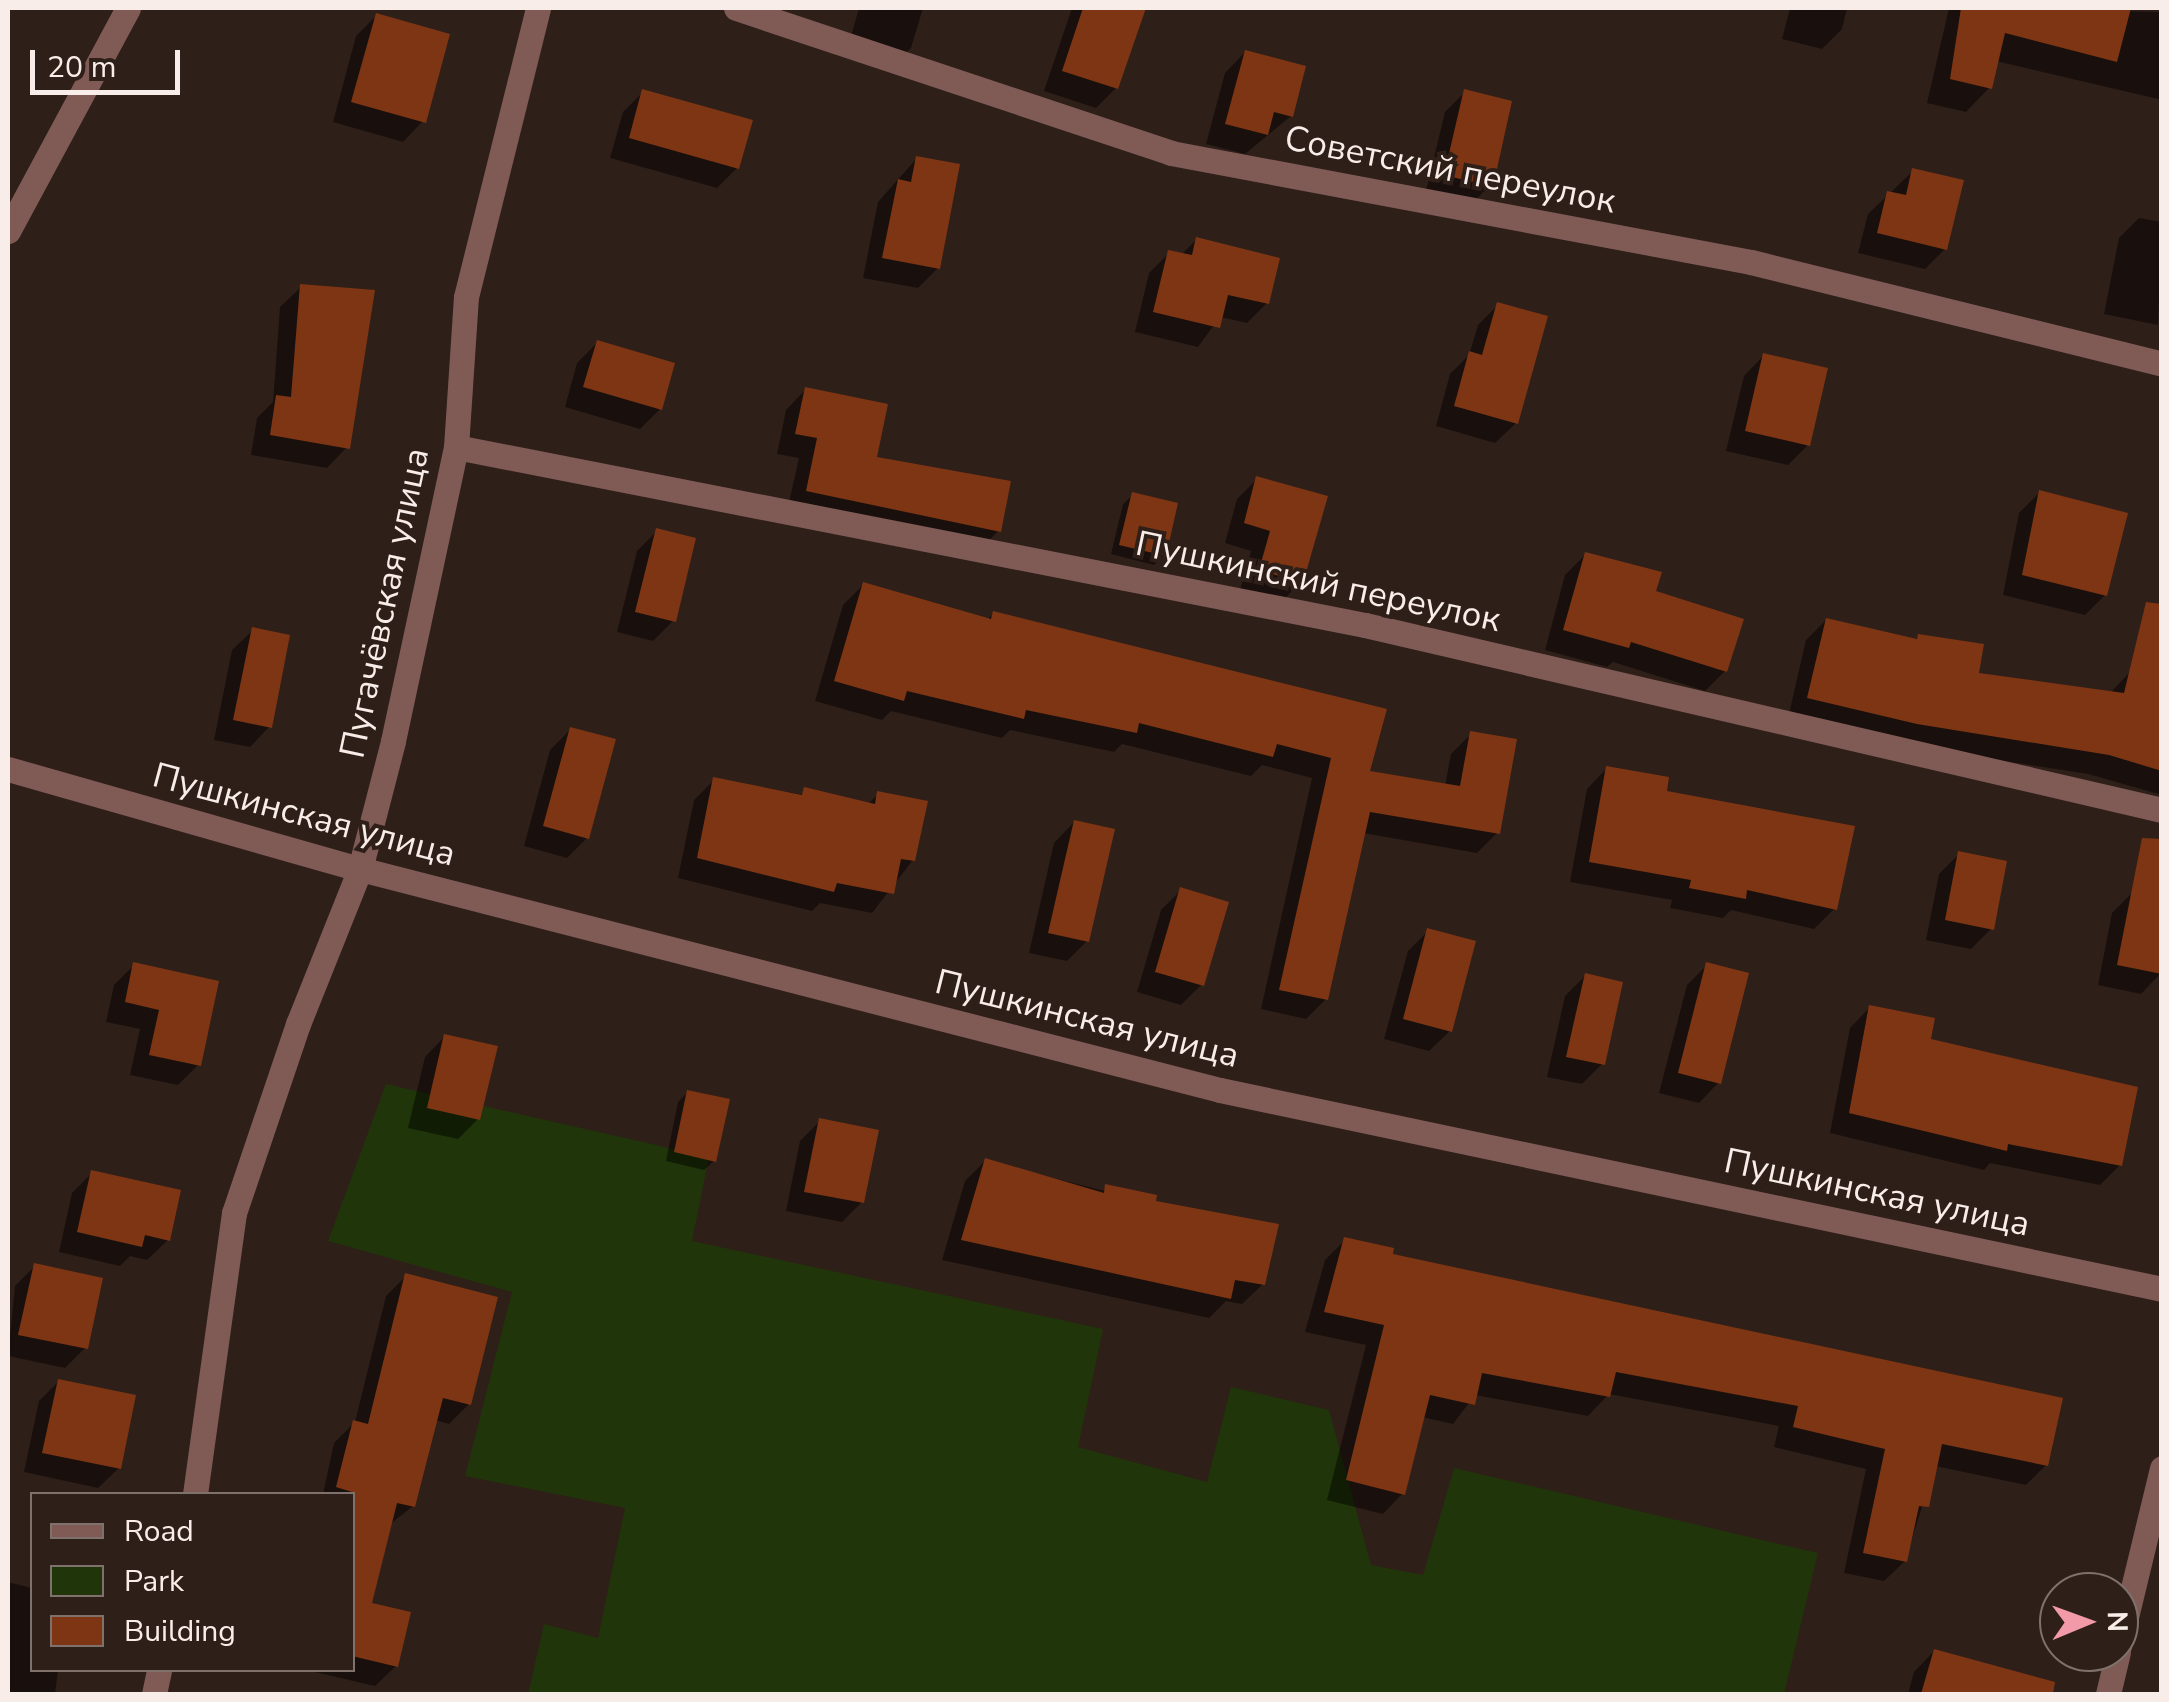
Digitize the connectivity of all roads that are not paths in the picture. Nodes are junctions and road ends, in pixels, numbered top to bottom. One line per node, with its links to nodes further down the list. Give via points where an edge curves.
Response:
1 (128, 8): 4 (street)
2 (538, 8): 6 (street, Пугачёвская улица, via 466,297)
3 (736, 8): 5 (street, Советский переулок, via 1172,153 1750,262)
4 (8, 230)
5 (2162, 364)
6 (456, 447): 8 (street, Пушкинский переулок, via 1365,624); 9 (street, Пугачёвская улица)
7 (8, 769): 9 (street, Пушкинская улица)
8 (2162, 810)
9 (360, 869): 10 (street, Пушкинская улица, via 1220,1090); 12 (street, Пугачёвская улица, via 234,1213)
10 (2162, 1290)
11 (2162, 1468): 13 (street)
12 (195, 1492)
13 (2137, 1572)

